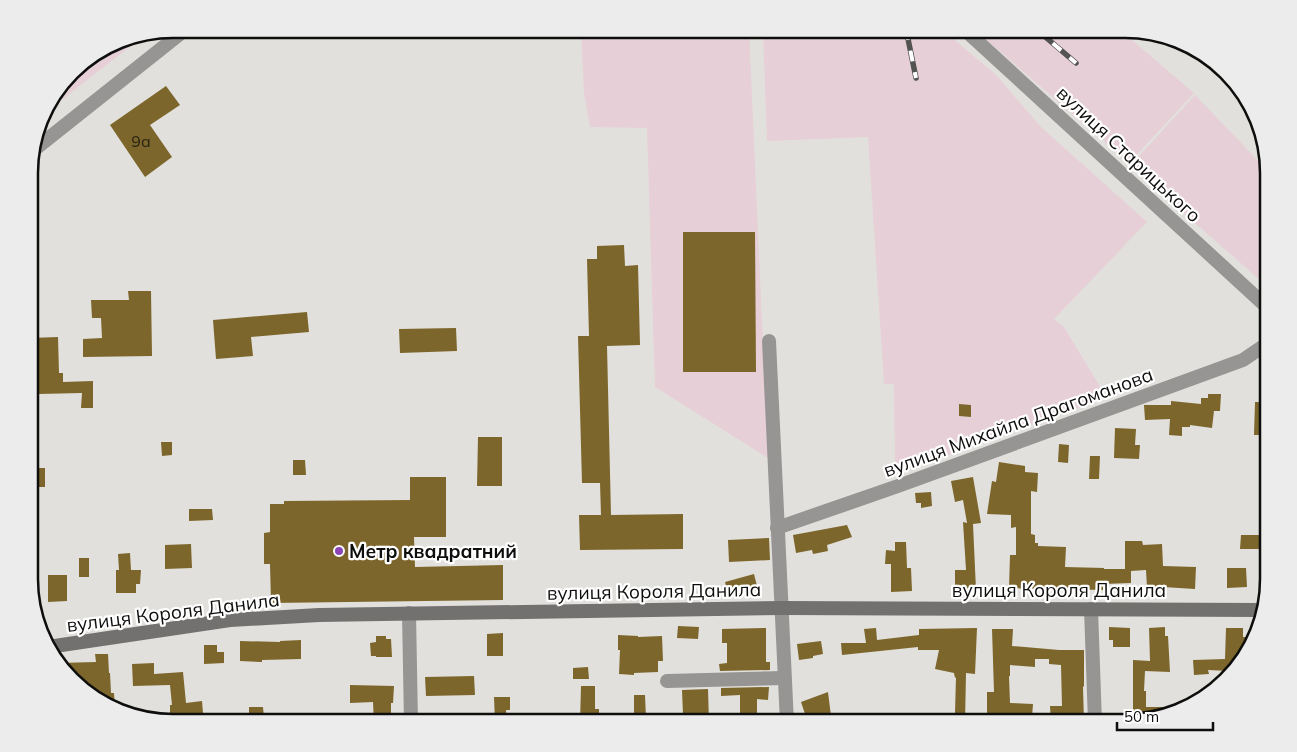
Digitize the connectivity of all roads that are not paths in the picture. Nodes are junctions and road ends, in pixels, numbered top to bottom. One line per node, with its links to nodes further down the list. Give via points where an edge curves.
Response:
1 (176, 37): 3 (street)
2 (973, 37): 4 (street, вулиця Старицького)
3 (41, 144)
4 (1259, 300)
5 (769, 341): 7 (street)
6 (1259, 349): 7 (street, вулиця Михайла Драгоманова, via 1243,360)
7 (777, 528): 8 (street)
8 (781, 608): 9 (main road, вулиця Короля Данила); 11 (main road, вулиця Короля Данила); 13 (street)
9 (1091, 610): 10 (main road, вулиця Короля Данила); 17 (street)
10 (1256, 610)
11 (409, 613): 12 (main road, вулиця Короля Данила, via 230,620); 15 (street)
12 (55, 646)
13 (784, 678): 14 (street); 16 (street)
14 (667, 681)
15 (412, 714)
16 (786, 714)
17 (1096, 714)

